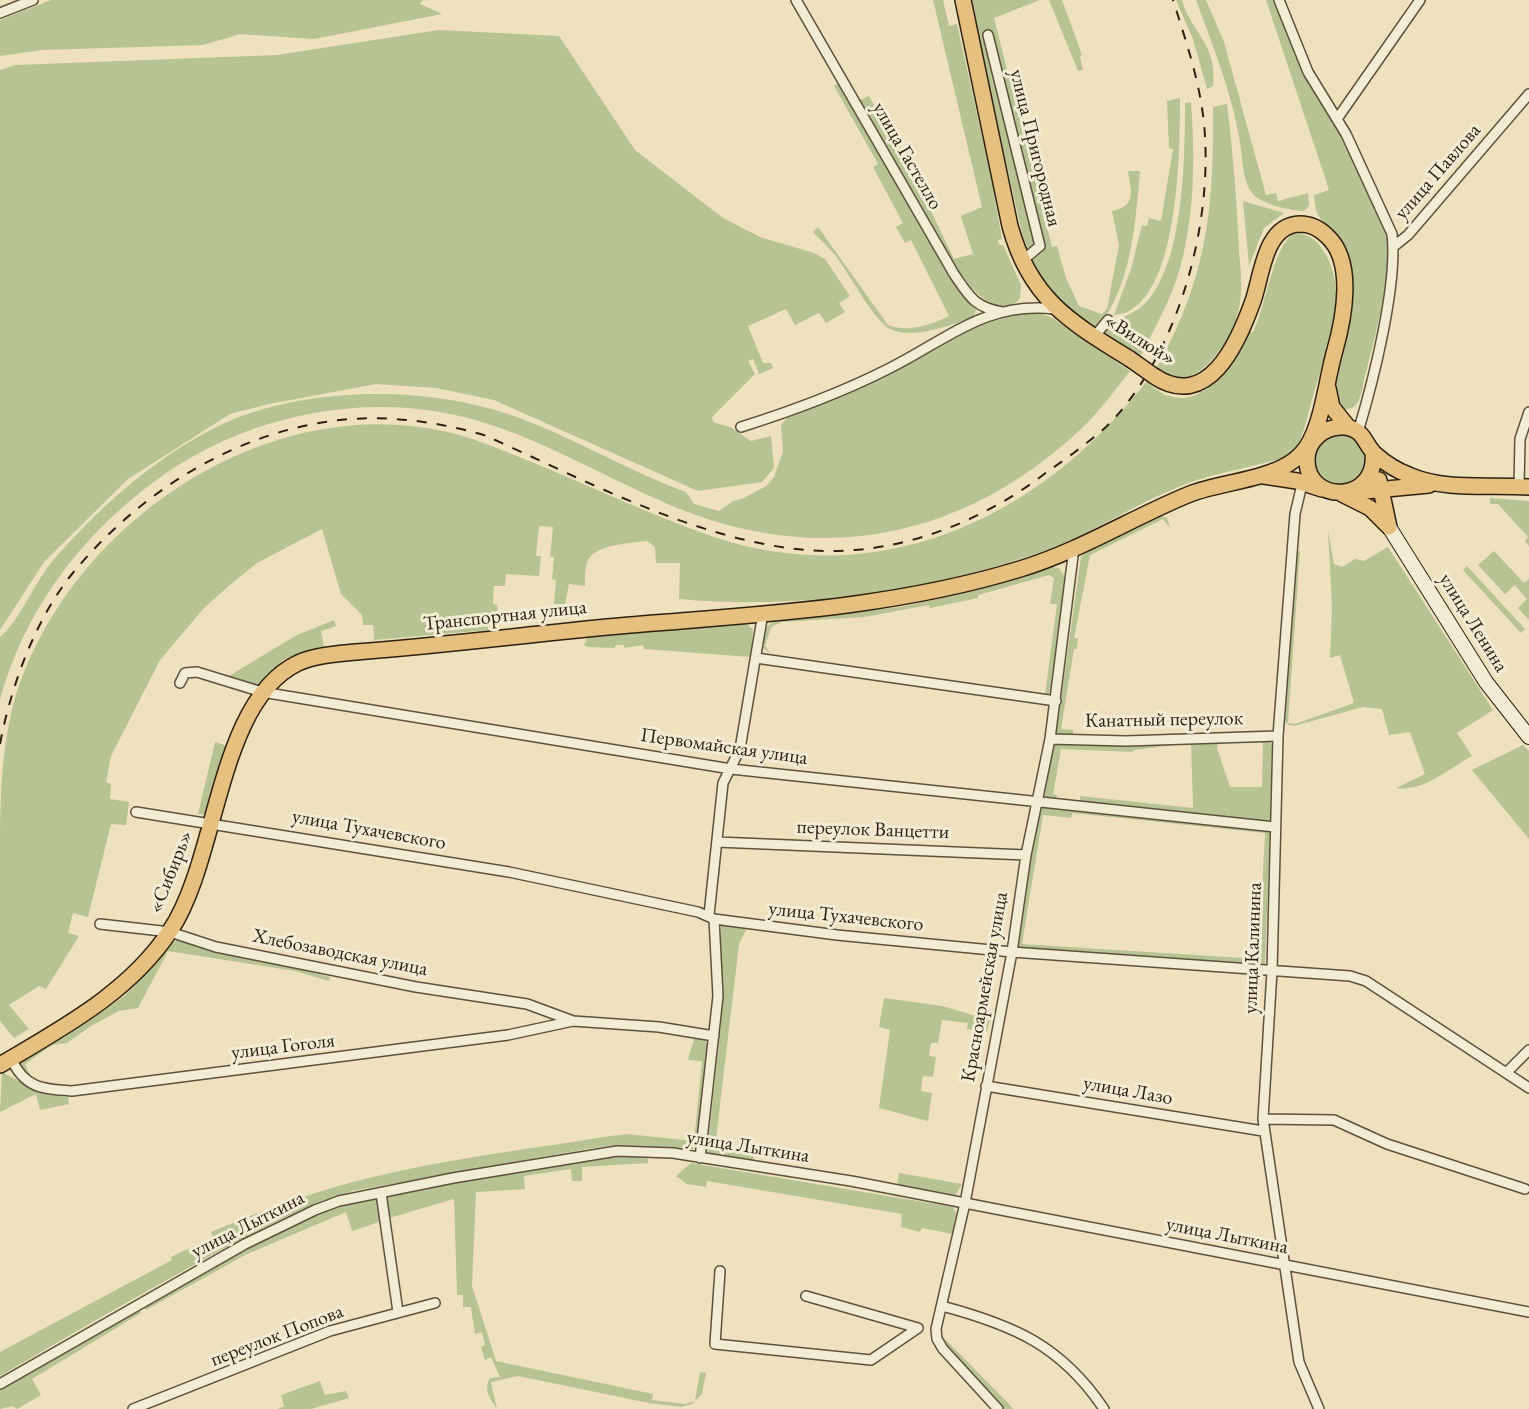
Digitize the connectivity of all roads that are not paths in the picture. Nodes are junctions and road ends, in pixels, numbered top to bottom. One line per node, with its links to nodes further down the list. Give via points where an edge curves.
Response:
1 (33, 0): 6 (street)
2 (796, 0): 13 (street, улица Гастелло, via 954,274 974,302)
3 (963, 0): 11 (highway, «Вилюй», via 1010,226)
4 (1279, 0): 9 (street, улица Павлова, via 1308,72)
5 (1420, 0): 9 (street)
6 (0, 14)
7 (988, 35): 11 (street, улица Пригородная, via 1040,246)
8 (1529, 94): 10 (street, улица Павлова)
9 (1337, 119): 10 (street, улица Павлова, via 1389,224)
10 (1394, 247): 19 (street, via 1387,304)
11 (1022, 261): 12 (highway, «Вилюй»)
12 (1055, 309): 13 (street, via 1027,306); 15 (highway, «Вилюй»)
13 (1002, 312): 18 (street, via 961,327 891,368 846,388)
14 (1108, 320): 15 (street)
15 (1094, 337): 16 (highway, «Вилюй», bridge, via 1154,376 1184,387 1196,386 1224,360 1246,319 1275,238 1299,224 1328,237 1342,265 1342,319)
16 (1328, 373): 19 (highway, via 1328,400 1337,416); 20 (highway)
17 (1529, 412): 26 (street, via 1520,439)
18 (741, 427)
19 (1353, 430): 20 (highway, Транспортная улица, via 1328,429); 21 (highway, via 1369,442)
20 (1312, 442): 22 (highway); 23 (highway, Транспортная улица, via 1286,466)
21 (1373, 457): 25 (highway, via 1402,472); 27 (highway); 28 (highway, via 1365,482 1351,491)
22 (1307, 460): 24 (street, улица Калинина); 28 (highway, via 1313,478)
23 (1258, 475): 24 (highway); 30 (highway, Транспортная улица, via 1198,491)
24 (1302, 482): 28 (highway); 36 (street, улица Калинина, via 1295,514)
25 (1440, 484): 26 (highway); 27 (highway)
26 (1524, 487)
27 (1381, 488): 28 (highway); 29 (highway)
28 (1333, 492): 29 (highway, via 1361,502)
29 (1389, 527): 37 (main road, улица Ленина, via 1486,682)
30 (1074, 548): 31 (highway, Транспортная улица, via 1021,569 917,595); 35 (street, Красноармейская улица)
31 (763, 613): 32 (street); 34 (highway, Транспортная улица, via 328,655 298,663)
32 (756, 658): 35 (street); 39 (street, via 740,749)
33 (180, 683): 34 (street, Первомайская улица, via 185,673 196,672)
34 (262, 692): 39 (street, Первомайская улица); 42 (highway, «Сибирь», via 242,730)
35 (1056, 701): 38 (street, Красноармейская улица)
36 (1278, 736): 38 (street, Канатный переулок); 43 (street, улица Калинина)
37 (1529, 737)
38 (1050, 739): 40 (street, Красноармейская улица)
39 (731, 769): 40 (street, Первомайская улица); 44 (street, via 723,783)
40 (1037, 801): 43 (street, Первомайская улица); 45 (street, Красноармейская улица)
41 (136, 812): 42 (street, улица Тухачевского)
42 (213, 822): 46 (street, улица Тухачевского, via 509,872); 48 (highway, «Сибирь», via 195,882)
43 (1275, 826): 50 (street, улица Калинина)
44 (717, 842): 45 (street, переулок Ванцетти); 46 (street)
45 (1026, 855): 49 (street, Красноармейская улица)
46 (712, 917): 49 (street, улица Тухачевского, via 798,931); 52 (street, via 718,978)
47 (100, 924): 48 (street, Хлебозаводская улица)
48 (170, 932): 51 (street, Хлебозаводская улица, via 216,947 416,987 527,1004); 54 (highway, «Сибирь», via 122,987)
49 (1012, 952): 50 (street, улица Тухачевского); 56 (street, Красноармейская улица)
50 (1272, 971): 55 (street, улица Тухачевского, via 1337,974 1366,981); 58 (street, улица Калинина)
51 (573, 1021): 52 (street); 54 (street, улица Гоголя, via 508,1035 81,1091 46,1090 18,1075)
52 (714, 1035): 60 (street)
53 (1529, 1050): 55 (street)
54 (5, 1061)
55 (1507, 1072): 57 (street, улица Тухачевского)
56 (986, 1086): 59 (street, улица Лазо); 63 (street, Красноармейская улица)
57 (1529, 1088)
58 (1263, 1119): 59 (street, улица Калинина); 61 (street, via 1334,1120 1387,1144)
59 (1263, 1131): 64 (street, улица Калинина)
60 (700, 1158): 62 (street, улица Лыткина, via 617,1151); 63 (street, улица Лыткина)
61 (1525, 1189)
62 (381, 1193): 69 (street); 73 (street, улица Лыткина, via 339,1201 245,1244)
63 (966, 1203): 64 (street, улица Лыткина); 68 (street, Красноармейская улица)
64 (1287, 1266): 70 (street, улица Лыткина); 77 (street, улица Калинина, via 1299,1362)
65 (720, 1271): 71 (street, via 715,1344 871,1360)
66 (806, 1296): 71 (street)
67 (435, 1303): 69 (street, переулок Попова)
68 (942, 1306): 72 (street, Красноармейская улица); 76 (street, via 990,1319 1030,1337 1084,1383)
69 (398, 1312): 74 (street, переулок Попова, via 330,1331)
70 (1529, 1312)
71 (918, 1328): 72 (street)
72 (936, 1329): 75 (street, via 943,1349)
73 (0, 1384)
74 (133, 1409)
75 (998, 1409)
76 (1104, 1409)
77 (1319, 1409)

